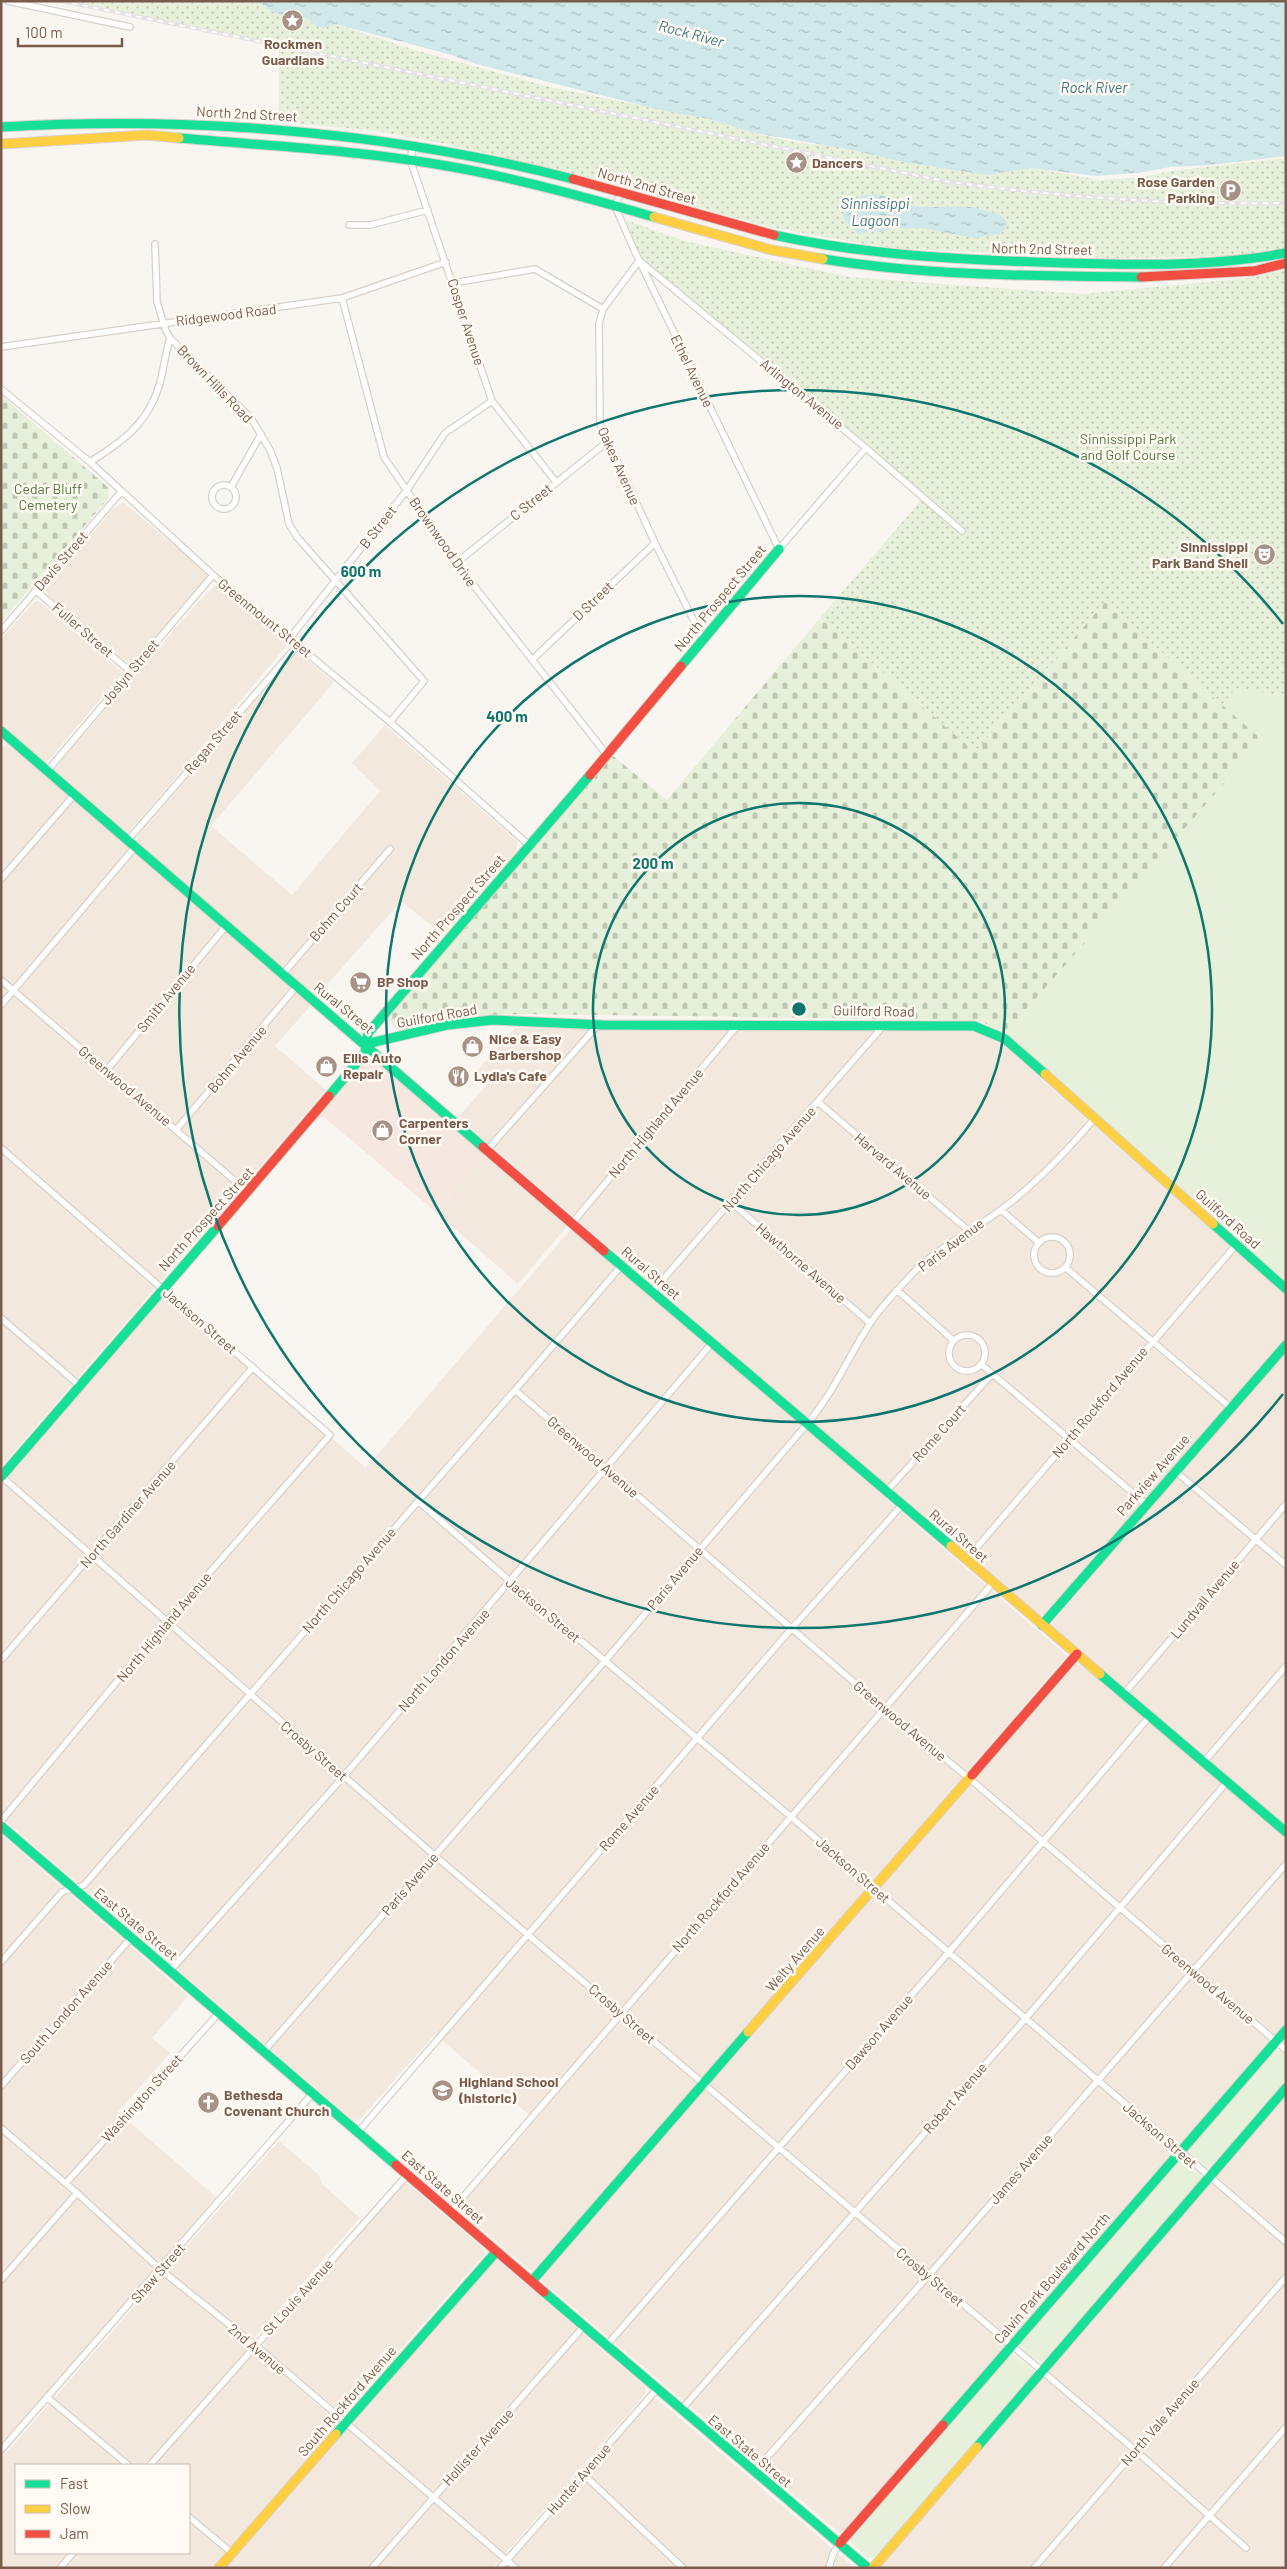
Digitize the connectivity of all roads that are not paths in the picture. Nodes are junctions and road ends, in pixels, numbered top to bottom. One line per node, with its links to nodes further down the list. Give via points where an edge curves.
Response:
1 (8, 1): 2 (street)
2 (130, 27)
3 (1, 127): 5 (street, North 2nd Street, via 52,123 220,124 310,131)
4 (1, 144): 6 (street, North 2nd Street, via 148,135 330,151)
5 (412, 145): 6 (street, Cosper Avenue); 7 (street, North 2nd Street, via 482,158)
6 (411, 162): 8 (street, North 2nd Street, via 447,166 560,190); 9 (street, Cosper Avenue)
7 (621, 192): 8 (street); 12 (street, North 2nd Street, via 784,237 875,252 980,261 1122,265 1243,261)
8 (615, 206): 13 (street, Ethel Avenue); 15 (street, North 2nd Street, via 772,250 862,266 975,274 1144,277 1254,270)
9 (428, 210): 10 (street, via 370,225); 14 (street, Cosper Avenue)
10 (349, 225)
11 (155, 244): 19 (street, Brown Hills Road, via 157,302)
12 (1286, 253)
13 (639, 261): 18 (street, Oakes Avenue); 26 (street, Arlington Avenue); 34 (street, Ethel Avenue)
14 (446, 262): 16 (street, Cosper Avenue); 17 (street, Ridgewood Road)
15 (1286, 263)
16 (453, 283): 18 (street, via 535,269); 23 (street, Cosper Avenue)
17 (342, 298): 19 (street, Ridgewood Road); 30 (street, Brownwood Drive, via 384,457)
18 (603, 309): 25 (street, Oakes Avenue, via 599,324 600,424)
19 (164, 323): 20 (street, Brown Hills Road); 21 (street, Ridgewood Road)
20 (170, 338): 24 (street, Brown Hills Road, via 242,408); 27 (street, via 155,397 145,415 125,440)
21 (1, 346)
22 (1, 389): 27 (street, Greenmount Street)
23 (492, 401): 28 (street, Cosper Avenue); 30 (street, B Street, via 445,433)
24 (261, 434): 29 (street); 37 (street, Brown Hills Road, via 277,468 289,524)
25 (606, 442): 28 (street, C Street); 33 (street, Oakes Avenue)
26 (866, 448): 32 (street, Arlington Avenue); 34 (street, North Prospect Street)
27 (90, 462): 31 (street, Greenmount Street)
28 (556, 482): 35 (street, C Street)
29 (231, 487): 29 (street, via 236,494 235,501 230,507 219,507 213,498 214,490 224,485)
30 (406, 490): 35 (street, Brownwood Drive); 37 (street, B Street)
31 (121, 492): 36 (street, Greenmount Street); 38 (street, Davis Street)
32 (962, 531)
33 (654, 543): 41 (street, Oakes Avenue); 43 (street, D Street)
34 (779, 549): 41 (street, North Prospect Street)
35 (456, 563): 43 (street, Brownwood Drive)
36 (213, 575): 40 (street, Greenmount Street); 44 (street, Joslyn Street)
37 (336, 580): 40 (street, B Street); 45 (street, Brown Hills Road, via 424,681)
38 (35, 590): 39 (street, Davis Street); 44 (street, Fuller Street)
39 (1, 631)
40 (290, 638): 42 (street, Greenmount Street)
41 (703, 639): 47 (street, North Prospect Street)
42 (298, 644): 45 (street, Greenmount Street); 50 (street, Regan Street)
43 (532, 660): 47 (street, Brownwood Drive)
44 (131, 672): 48 (street, Joslyn Street)
45 (390, 722): 51 (street, Greenmount Street)
46 (3, 736): 48 (street, Rural Street)
47 (607, 756): 51 (street, North Prospect Street)
48 (48, 770): 49 (street, Rural Street)
49 (75, 794): 50 (street, Rural Street); 54 (street)
50 (128, 840): 52 (street, Rural Street)
51 (529, 845): 64 (street, North Prospect Street, via 368,1033)
52 (135, 847): 55 (street, Rural Street); 59 (street)
53 (390, 849): 56 (street, Bohm Court)
54 (1, 879)
55 (226, 926): 56 (street, Rural Street); 65 (street, Smith Avenue)
56 (282, 975): 58 (street, Rural Street)
57 (1, 980): 59 (street, Greenwood Avenue)
58 (296, 987): 64 (street, Rural Street); 68 (street, Bohm Avenue)
59 (13, 991): 60 (street); 65 (street, Greenwood Avenue)
60 (1, 1005)
61 (739, 1024): 62 (street, Guilford Road); 63 (street, Guilford Road); 74 (street, North Highland Avenue)
62 (884, 1025): 66 (street, North Chicago Avenue); 67 (street, Guilford Road, via 974,1026 988,1030 1005,1039)
63 (597, 1026): 64 (street, Guilford Road, via 473,1021); 70 (street)
64 (366, 1044): 70 (street, Rural Street); 71 (street, North Prospect Street, via 365,1053)
65 (106, 1071): 68 (street, Greenwood Avenue)
66 (818, 1102): 72 (street, North Chicago Avenue); 75 (street, Harvard Avenue)
67 (1094, 1119): 73 (street, Paris Avenue, via 1038,1179); 77 (street, Guilford Road)
68 (176, 1130): 71 (street, Greenwood Avenue)
69 (1, 1148): 80 (street, Jackson Street)
70 (488, 1149): 74 (street, Rural Street)
71 (249, 1193): 80 (street, North Prospect Street)
72 (732, 1203): 83 (street, North Chicago Avenue); 85 (street, Hawthorne Avenue)
73 (1001, 1210): 75 (street, Paris Avenue); 76 (street)
74 (573, 1222): 78 (street, Rural Street)
75 (968, 1230): 82 (street, Paris Avenue, via 933,1255)
76 (1038, 1242): 79 (street, via 1052,1238 1064,1242 1070,1253); 79 (street, via 1034,1259 1040,1269 1053,1274)
77 (1236, 1245): 81 (street, Guilford Road); 87 (street, North Rockford Avenue)
78 (621, 1266): 83 (street, Rural Street); 94 (street, North Chicago Avenue)
79 (1066, 1268): 87 (street)
80 (163, 1288): 91 (street, Jackson Street); 93 (street, North Prospect Street)
81 (1286, 1289)
82 (897, 1290): 85 (street, Paris Avenue); 86 (street)
83 (652, 1292): 88 (street, Rural Street)
84 (1, 1318): 93 (street)
85 (870, 1323): 96 (street, Paris Avenue, via 827,1400)
86 (953, 1340): 90 (street, via 966,1335 978,1339 984,1350); 90 (street, via 949,1355 956,1367 969,1371)
87 (1152, 1341): 95 (street); 98 (street, North Rockford Avenue)
88 (712, 1343): 96 (street, Rural Street); 99 (street, North London Avenue)
89 (1286, 1345): 95 (street, Parkview Avenue)
90 (982, 1365): 92 (street)
91 (253, 1367): 97 (street, Jackson Street); 109 (street, North Gardiner Avenue)
92 (992, 1374): 98 (street); 102 (street, Rome Court)
93 (80, 1386): 101 (street, North Prospect Street)
94 (516, 1390): 99 (street, Greenwood Avenue); 103 (street, North Chicago Avenue)
95 (1230, 1407): 100 (street, Parkview Avenue)
96 (807, 1424): 102 (street, Rural Street); 108 (street, Paris Avenue)
97 (330, 1435): 114 (street, North Highland Avenue)
98 (1069, 1438): 104 (street); 110 (street, North Rockford Avenue)
99 (606, 1468): 108 (street, Greenwood Avenue); 112 (street, North London Avenue)
100 (1176, 1471): 104 (street, Parkview Avenue); 107 (street)
101 (1, 1477): 109 (street, Crosby Street)
102 (886, 1492): 106 (street, Rural Street)
103 (418, 1501): 112 (street, Jackson Street); 122 (street, North Chicago Avenue)
104 (1146, 1504): 115 (street, Parkview Avenue)
105 (1286, 1504): 107 (street, Lundvall Avenue)
106 (902, 1505): 110 (street, Rural Street); 116 (street, Rome Avenue)
107 (1256, 1539): 111 (street); 121 (street, Lundvall Avenue)
108 (699, 1550): 116 (street, Greenwood Avenue); 119 (street, Paris Avenue)
109 (93, 1555): 114 (street, Crosby Street); 118 (street, North Gardiner Avenue)
110 (966, 1560): 113 (street, Rural Street)
111 (1286, 1565)
112 (511, 1582): 119 (street, Jackson Street); 127 (street, North London Avenue)
113 (992, 1584): 115 (street, Rural Street); 123 (street, North Rockford Avenue)
114 (168, 1620): 122 (street, Crosby Street); 131 (street, North Highland Avenue)
115 (1042, 1625): 117 (street, Rural Street)
116 (792, 1628): 123 (street, Greenwood Avenue); 125 (street, Rome Avenue)
117 (1077, 1654): 121 (street, Rural Street); 128 (street, Welty Avenue)
118 (1, 1660)
119 (604, 1662): 125 (street, Jackson Street); 135 (street, Paris Avenue)
120 (1286, 1666): 126 (street)
121 (1124, 1694): 124 (street, Rural Street)
122 (250, 1695): 127 (street, Crosby Street); 137 (street, North Chicago Avenue, via 84,1885)
123 (884, 1709): 128 (street, Greenwood Avenue); 130 (street, North Rockford Avenue)
124 (1150, 1717): 126 (street, Rural Street); 134 (street, Dawson Avenue)
125 (697, 1740): 130 (street, Jackson Street); 140 (street, Rome Avenue)
126 (1202, 1763): 129 (street, Rural Street)
127 (344, 1776): 135 (street, Crosby Street); 144 (street, North London Avenue)
128 (970, 1779): 134 (street, Greenwood Avenue); 138 (street, Welty Avenue)
129 (1226, 1783): 133 (street, Rural Street); 139 (street, Robert Avenue)
130 (790, 1816): 138 (street, Jackson Street); 147 (street, North Rockford Avenue)
131 (1, 1821)
132 (1, 1826): 137 (street, East State Street)
133 (1285, 1832)
134 (1042, 1842): 139 (street, Greenwood Avenue); 142 (street, Dawson Avenue)
135 (434, 1855): 140 (street, Crosby Street); 152 (street, Paris Avenue)
136 (1286, 1864): 145 (street, James Avenue)
137 (72, 1888): 141 (street, East State Street); 143 (street, North Chicago Avenue, via 62,1892)
138 (874, 1889): 142 (street, Jackson Street); 154 (street, Welty Avenue)
139 (1120, 1908): 145 (street, Greenwood Avenue); 148 (street, Robert Avenue)
140 (530, 1934): 147 (street, Crosby Street); 159 (street, Rome Avenue)
141 (131, 1938): 144 (street, East State Street); 155 (street, South London Avenue)
142 (949, 1952): 148 (street, Jackson Street); 160 (street, Dawson Avenue)
143 (1, 1962)
144 (170, 1971): 146 (street, East State Street)
145 (1193, 1973): 150 (street, Greenwood Avenue); 153 (street, James Avenue)
146 (219, 2013): 152 (street, East State Street); 164 (street, Washington Street)
147 (621, 2014): 154 (street, Crosby Street); 166 (street, North Rockford Avenue)
148 (1026, 2018): 153 (street, Jackson Street); 167 (street, Robert Avenue)
149 (1286, 2030): 150 (street, Calvin Park Boulevard North)
150 (1276, 2042): 151 (street, Greenwood Avenue); 161 (street, Calvin Park Boulevard North)
151 (1286, 2050)
152 (264, 2051): 157 (street, East State Street)
153 (1098, 2081): 161 (street, Jackson Street); 171 (street, James Avenue)
154 (704, 2084): 160 (street, Crosby Street); 174 (street, Welty Avenue)
155 (1, 2086)
156 (1286, 2088): 163 (street)
157 (313, 2093): 159 (street, East State Street); 170 (street, Shaw Street)
158 (1, 2128): 164 (street, 2nd Avenue)
159 (358, 2132): 162 (street, East State Street)
160 (778, 2148): 167 (street, Crosby Street); 177 (street, Dawson Avenue)
161 (1179, 2152): 163 (street, Jackson Street); 178 (street, Calvin Park Boulevard North)
162 (408, 2174): 166 (street, East State Street); 176 (street, St Louis Avenue)
163 (1209, 2176): 168 (street, Jackson Street); 179 (street)
164 (66, 2184): 165 (street, 2nd Avenue)
165 (77, 2193): 170 (street, 2nd Avenue); 173 (street)
166 (451, 2211): 169 (street, East State Street)
167 (854, 2214): 171 (street, Crosby Street); 182 (street, Robert Avenue)
168 (1286, 2242)
169 (496, 2252): 174 (street, East State Street); 183 (street, South Rockford Avenue)
170 (161, 2270): 176 (street, 2nd Avenue); 181 (street, Shaw Street)
171 (928, 2276): 178 (street, Crosby Street); 189 (street, James Avenue)
172 (1286, 2278): 186 (street, North Vale Avenue)
173 (1, 2280)
174 (532, 2281): 175 (street, East State Street)
175 (584, 2326): 177 (street, East State Street); 191 (street, Hollister Avenue)
176 (255, 2345): 183 (street, 2nd Avenue); 188 (street, St Louis Avenue)
177 (607, 2345): 180 (street, East State Street)
178 (1012, 2346): 179 (street, Crosby Street); 194 (street, Calvin Park Boulevard North)
179 (1041, 2371): 186 (street, Crosby Street); 207 (street)
180 (657, 2389): 182 (street, East State Street); 190 (street, Hunter Avenue)
181 (48, 2398): 185 (street, Shaw Street); 187 (street)
182 (681, 2410): 189 (street, East State Street)
183 (346, 2424): 191 (street, 2nd Avenue); 196 (street, South Rockford Avenue)
184 (1286, 2427): 192 (street)
185 (3, 2446)
186 (1135, 2450): 192 (street, Crosby Street); 208 (street, North Vale Avenue)
187 (127, 2464)
188 (151, 2464)
189 (754, 2472): 194 (street, East State Street)
190 (584, 2474): 198 (street, Hunter Avenue); 204 (street)
191 (432, 2498): 198 (street, 2nd Avenue); 201 (street, Hollister Avenue)
192 (1208, 2516): 195 (street, Crosby Street); 209 (street)
193 (190, 2518): 196 (street)
194 (840, 2543): 205 (street); 206 (street, East State Street)
195 (1246, 2548)
196 (232, 2553): 200 (street, South Rockford Avenue)
197 (72, 2554): 199 (street)
198 (507, 2560): 202 (street, Hunter Avenue); 203 (street, 2nd Avenue)
199 (60, 2568)
200 (219, 2568)
201 (372, 2568)
202 (500, 2568)
203 (516, 2568)
204 (683, 2568)
205 (829, 2568)
206 (868, 2568)
207 (873, 2568)
208 (1034, 2568)
209 (1164, 2568)

